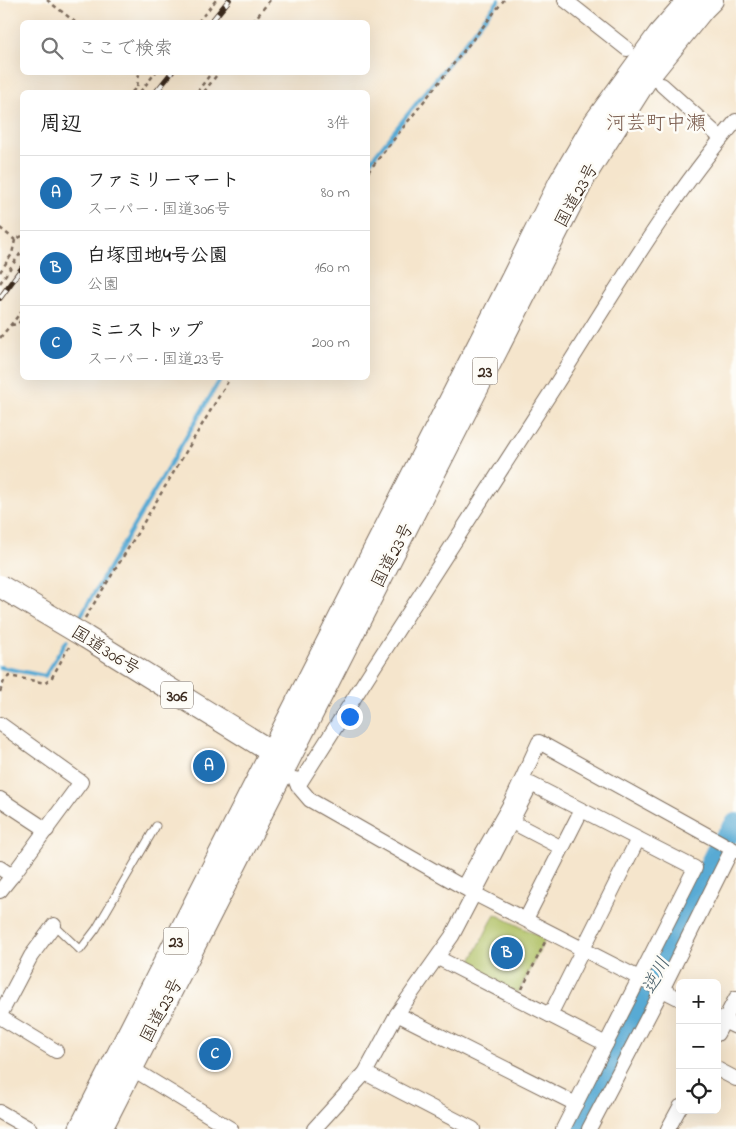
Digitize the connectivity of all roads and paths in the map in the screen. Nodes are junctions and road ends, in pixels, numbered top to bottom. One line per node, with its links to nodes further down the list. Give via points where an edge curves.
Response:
1 (47, 0): 8 (path)
2 (216, 0): 9 (path)
3 (270, 0): 10 (path)
4 (504, 0): 23 (path)
5 (565, 0): 11 (street)
6 (689, 0): 39 (highway, 国道23号 / 23, via 659,34 596,122 560,182)
7 (712, 0): 39 (highway, 国道23号 / 23, via 645,82 586,174)
8 (72, 20)
9 (200, 20)
10 (255, 20)
11 (627, 49)
12 (139, 75): 17 (path)
13 (154, 75): 18 (path)
14 (210, 75): 19 (path)
15 (217, 75): 20 (path)
16 (662, 85): 22 (street)
17 (134, 90)
18 (142, 90)
19 (198, 90)
20 (206, 90)
21 (736, 121): 22 (street)
22 (721, 138): 40 (street, via 652,232)
23 (370, 169)
24 (0, 228): 26 (path)
25 (20, 237): 26 (path)
26 (15, 240): 28 (path, via 12,254)
27 (20, 254): 29 (path)
28 (0, 272)
29 (0, 283)
30 (20, 314): 32 (path)
31 (20, 322): 32 (path)
32 (11, 325): 33 (path)
33 (0, 338)
34 (229, 380): 36 (path)
35 (0, 586): 36 (highway, 国道306号 / 306, bridge)
36 (79, 634): 37 (path, via 51,679 45,683 9,676); 39 (highway, 国道306号 / 306)
37 (0, 692)
38 (0, 724): 45 (street, via 81,782)
39 (280, 757): 40 (street); 69 (highway, 国道23号 / 23); 79 (highway, 国道23号 / 23)
40 (298, 786): 51 (street, via 310,800)
41 (0, 799): 45 (street)
42 (581, 811): 43 (street, via 531,784); 46 (street); 48 (street)
43 (512, 822): 48 (street); 51 (street)
44 (156, 826): 54 (lane, via 96,929 80,950)
45 (47, 830): 50 (street)
46 (638, 839): 56 (street); 58 (street, via 696,868)
47 (729, 847): 51 (street, via 539,742); 59 (street)
48 (562, 848): 53 (street)
49 (0, 868): 50 (street)
50 (12, 876): 52 (street)
51 (469, 890): 53 (street); 57 (street)
52 (0, 891)
53 (526, 919): 55 (street)
54 (54, 925): 64 (street, via 31,956)
55 (550, 932): 56 (street); 62 (path)
56 (583, 949): 58 (street); 65 (street)
57 (438, 958): 62 (street); 63 (street)
58 (642, 979): 59 (street); 67 (street)
59 (660, 989): 60 (street); 84 (street)
60 (676, 997)
61 (736, 998): 66 (street)
62 (517, 999): 65 (street)
63 (397, 1014): 71 (street); 73 (street)
64 (0, 1016): 68 (street)
65 (550, 1016): 67 (street)
66 (726, 1022)
67 (606, 1044): 73 (street)
68 (56, 1051)
69 (131, 1068): 80 (highway, 国道23号 / 23); 81 (street)
70 (721, 1072): 72 (street)
71 (365, 1073): 76 (street); 82 (street)
72 (736, 1079)
73 (576, 1104): 83 (street)
74 (0, 1112): 78 (street)
75 (677, 1114): 77 (street)
76 (319, 1128)
77 (671, 1128)
78 (30, 1129)
79 (80, 1129)
80 (101, 1129)
81 (231, 1129)
82 (473, 1129)
83 (563, 1129)
84 (590, 1129)

